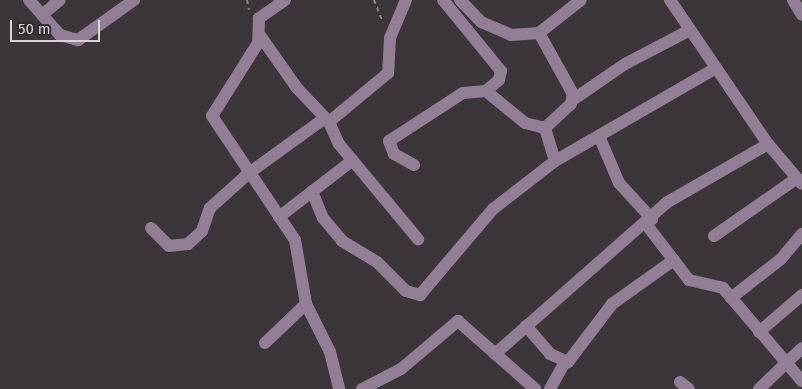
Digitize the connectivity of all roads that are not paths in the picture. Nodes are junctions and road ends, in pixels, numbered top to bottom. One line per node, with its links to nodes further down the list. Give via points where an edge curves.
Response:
1 (29, 0): 11 (street)
2 (60, 0): 11 (street)
3 (134, 0): 11 (street, via 78,40 60,35)
4 (285, 0): 15 (street, via 259,18)
5 (406, 0): 19 (street, via 390,38 388,72)
6 (443, 0): 17 (street, via 501,71 499,80)
7 (460, 0): 14 (street, via 481,22 497,31 511,35)
8 (581, 0): 14 (street)
9 (670, 0): 13 (street)
10 (793, 0): 12 (street)
11 (42, 15)
12 (802, 15)
13 (690, 30): 16 (street); 18 (street, via 625,64)
14 (538, 33): 18 (street)
15 (259, 34): 19 (street, via 297,88); 26 (street, via 247,64 218,101 212,116)
16 (716, 68): 21 (street); 22 (street)
17 (486, 91): 20 (street, via 525,123); 25 (street, via 458,96 389,141 394,154)
18 (574, 100): 20 (street)
19 (327, 120): 23 (street); 26 (street)
20 (545, 128): 24 (street)
21 (599, 136): 24 (street); 30 (street, via 619,183)
22 (768, 144): 27 (street); 30 (street, via 666,203)
23 (353, 160): 28 (street); 34 (street)
24 (555, 161): 28 (street, via 493,209 416,297 332,231)
25 (414, 165)
26 (249, 173): 29 (street); 31 (street, via 210,208 202,231 188,244 169,246)
27 (799, 181): 33 (street)
28 (312, 191): 29 (street)
29 (279, 217): 38 (street, via 297,245)
30 (649, 221): 35 (street); 39 (street)
31 (151, 228)
32 (802, 234): 37 (street, via 781,259)
33 (714, 236)
34 (418, 239)
35 (674, 260): 37 (street, via 693,284 716,284); 44 (street, via 612,304 576,354)
36 (802, 295): 40 (street)
37 (731, 298): 40 (street)
38 (306, 304): 41 (street); 47 (street, via 330,352)
39 (526, 326): 43 (street); 44 (street, via 542,347)
40 (759, 332): 45 (street)
41 (265, 343)
42 (802, 348): 45 (street)
43 (495, 354): 48 (street, via 454,321 401,369); 49 (street)
44 (565, 362): 50 (street)
45 (784, 363): 46 (street); 51 (street)
46 (802, 381)
47 (339, 389)
48 (362, 389)
49 (535, 389)
50 (550, 389)
51 (759, 389)

